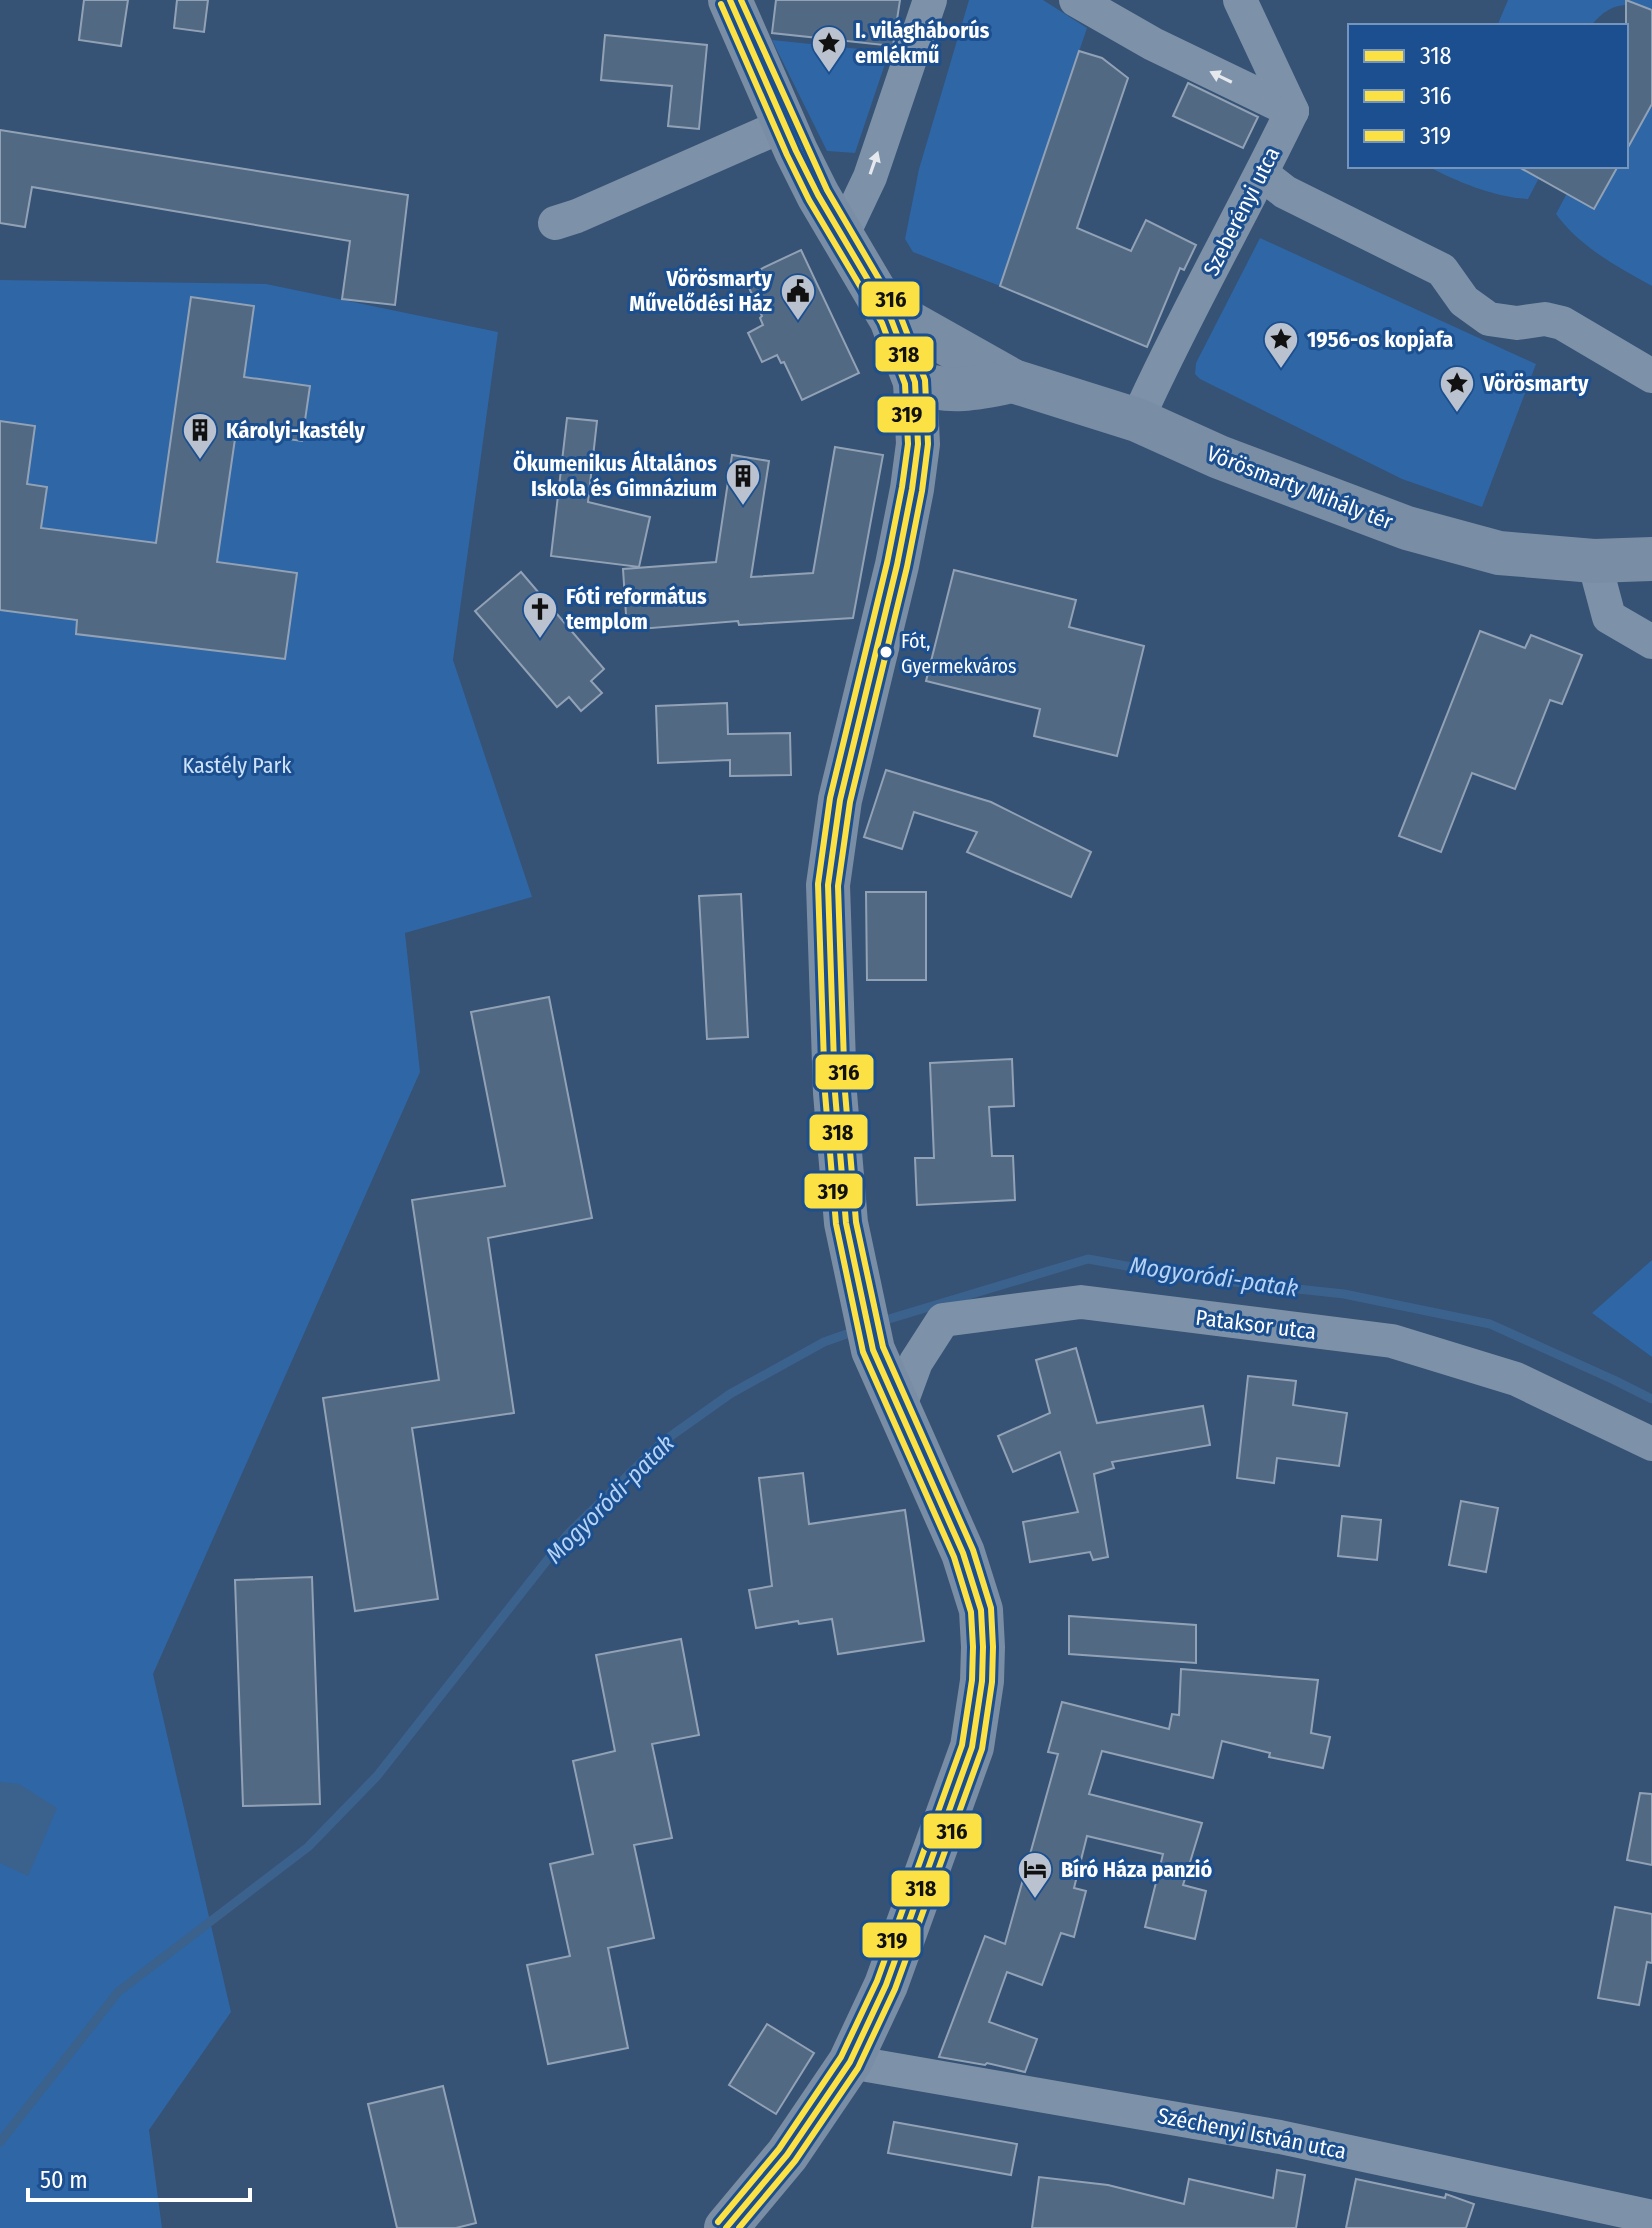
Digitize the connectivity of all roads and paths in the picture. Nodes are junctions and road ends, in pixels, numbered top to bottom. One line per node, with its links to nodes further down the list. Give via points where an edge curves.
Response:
1 (930, 0): 9 (street, one-way to 1, via 870,177)
2 (1076, 0): 5 (street, one-way to 2)
3 (1240, 0): 5 (street)
4 (732, 1): 6 (main road)
5 (1292, 111): 7 (street, Szeberényi utca)
6 (784, 125): 8 (street); 9 (main road)
7 (1262, 174): 11 (street, via 1285,192 1442,270 1464,301 1489,319 1562,323); 14 (street, Szeberényi utca)
8 (555, 223)
9 (843, 234): 10 (main road)
10 (879, 296): 12 (main road, Vörösmarty Mihály tér); 13 (main road)
11 (1652, 376)
12 (990, 380): 13 (main road, Vörösmarty Mihály tér, via 943,360); 14 (main road, Vörösmarty Mihály tér); 15 (main road)
13 (915, 382): 15 (main road)
14 (1137, 420): 17 (main road, Vörösmarty Mihály tér, via 1407,528 1499,553)
15 (918, 444): 19 (main road, via 897,565 840,800 828,885 835,1093 846,1223 868,1327)
16 (1652, 559): 17 (main road, Vörösmarty Mihály tér)
17 (1594, 561): 18 (street, via 1609,617)
18 (1652, 642)
19 (898, 1411): 20 (street, Pataksor utca, via 916,1362 943,1320 1081,1302 1392,1341 1516,1379); 21 (main road, via 973,1583 981,1610 982,1681 972,1747 886,1985)
20 (1652, 1444)
21 (850, 2062): 22 (street, Széchenyi István utca, via 1280,2137); 23 (main road, via 787,2155)
22 (1652, 2217)
23 (726, 2228)

